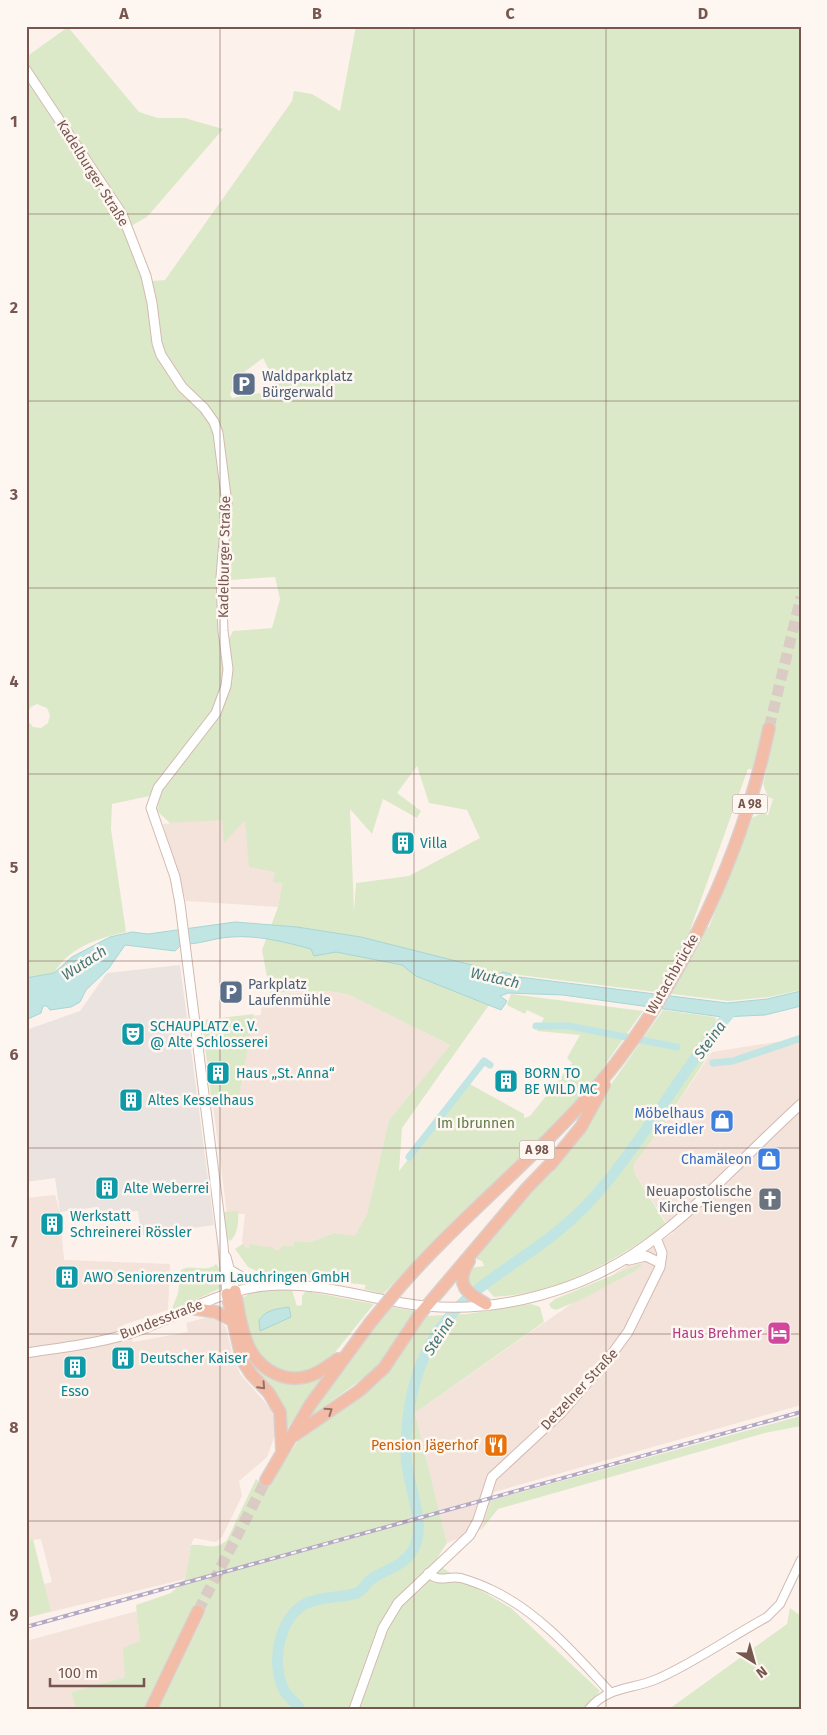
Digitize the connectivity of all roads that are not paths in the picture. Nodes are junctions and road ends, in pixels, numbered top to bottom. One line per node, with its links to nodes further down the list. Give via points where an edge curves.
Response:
1 (26, 70): 8 (main road, Kadelburger Straße, via 122,214 146,276 161,355 182,387 204,408 218,433 227,504 221,577 228,669 226,686 216,713 158,788 152,808 175,877 180,904)
2 (769, 728): 3 (highway, Wutachbrücke / A 98, via 754,790 721,877 688,949)
3 (614, 1066): 5 (highway, via 581,1127); 19 (highway, A 98, bridge, via 568,1119 411,1273)
4 (801, 1104): 6 (main road, via 702,1199)
5 (554, 1160): 14 (highway, via 463,1272 463,1284); 15 (highway)
6 (656, 1238): 7 (main road); 10 (main road, via 662,1253)
7 (647, 1245): 9 (main road); 10 (main road)
8 (224, 1248): 11 (main road, Kadelburger Straße); 13 (main road, Kadelburger Straße)
9 (620, 1262): 10 (main road, via 646,1256); 14 (main road, Bundesstraße, via 547,1293)
10 (659, 1265): 24 (main road, Detzelner Straße, via 641,1309 618,1346 561,1413 496,1472 470,1535)
11 (230, 1270): 12 (main road); 13 (main road, Kadelburger Straße)
12 (257, 1286): 13 (main road, Bundesstraße); 15 (main road, Bundesstraße, via 308,1285)
13 (231, 1292): 16 (main road, Bundesstraße); 17 (highway); 19 (highway, via 251,1351 274,1374 295,1379 306,1377)
14 (481, 1304): 15 (main road, Bundesstraße)
15 (426, 1306): 20 (highway, one-way to 15, via 373,1379 396,1352)
16 (191, 1308): 17 (highway, via 216,1312); 18 (main road, Bundesstraße, via 131,1333)
17 (232, 1320): 21 (highway, one-way to 21, via 242,1360 280,1412)
18 (26, 1353)
19 (346, 1354): 20 (highway, A 98)
20 (289, 1439): 21 (highway, A 98)
21 (282, 1452): 22 (highway, A 98)
22 (266, 1480)
23 (801, 1560): 26 (street, via 780,1604 767,1617 657,1679)
24 (428, 1573): 26 (street, via 438,1580 460,1578 490,1589 523,1608 570,1649); 28 (main road, Detzelner Straße, via 398,1604 383,1628)
25 (198, 1611): 27 (highway)
26 (610, 1692): 29 (street, via 598,1698)
27 (151, 1709)
28 (354, 1709)
29 (589, 1709)

